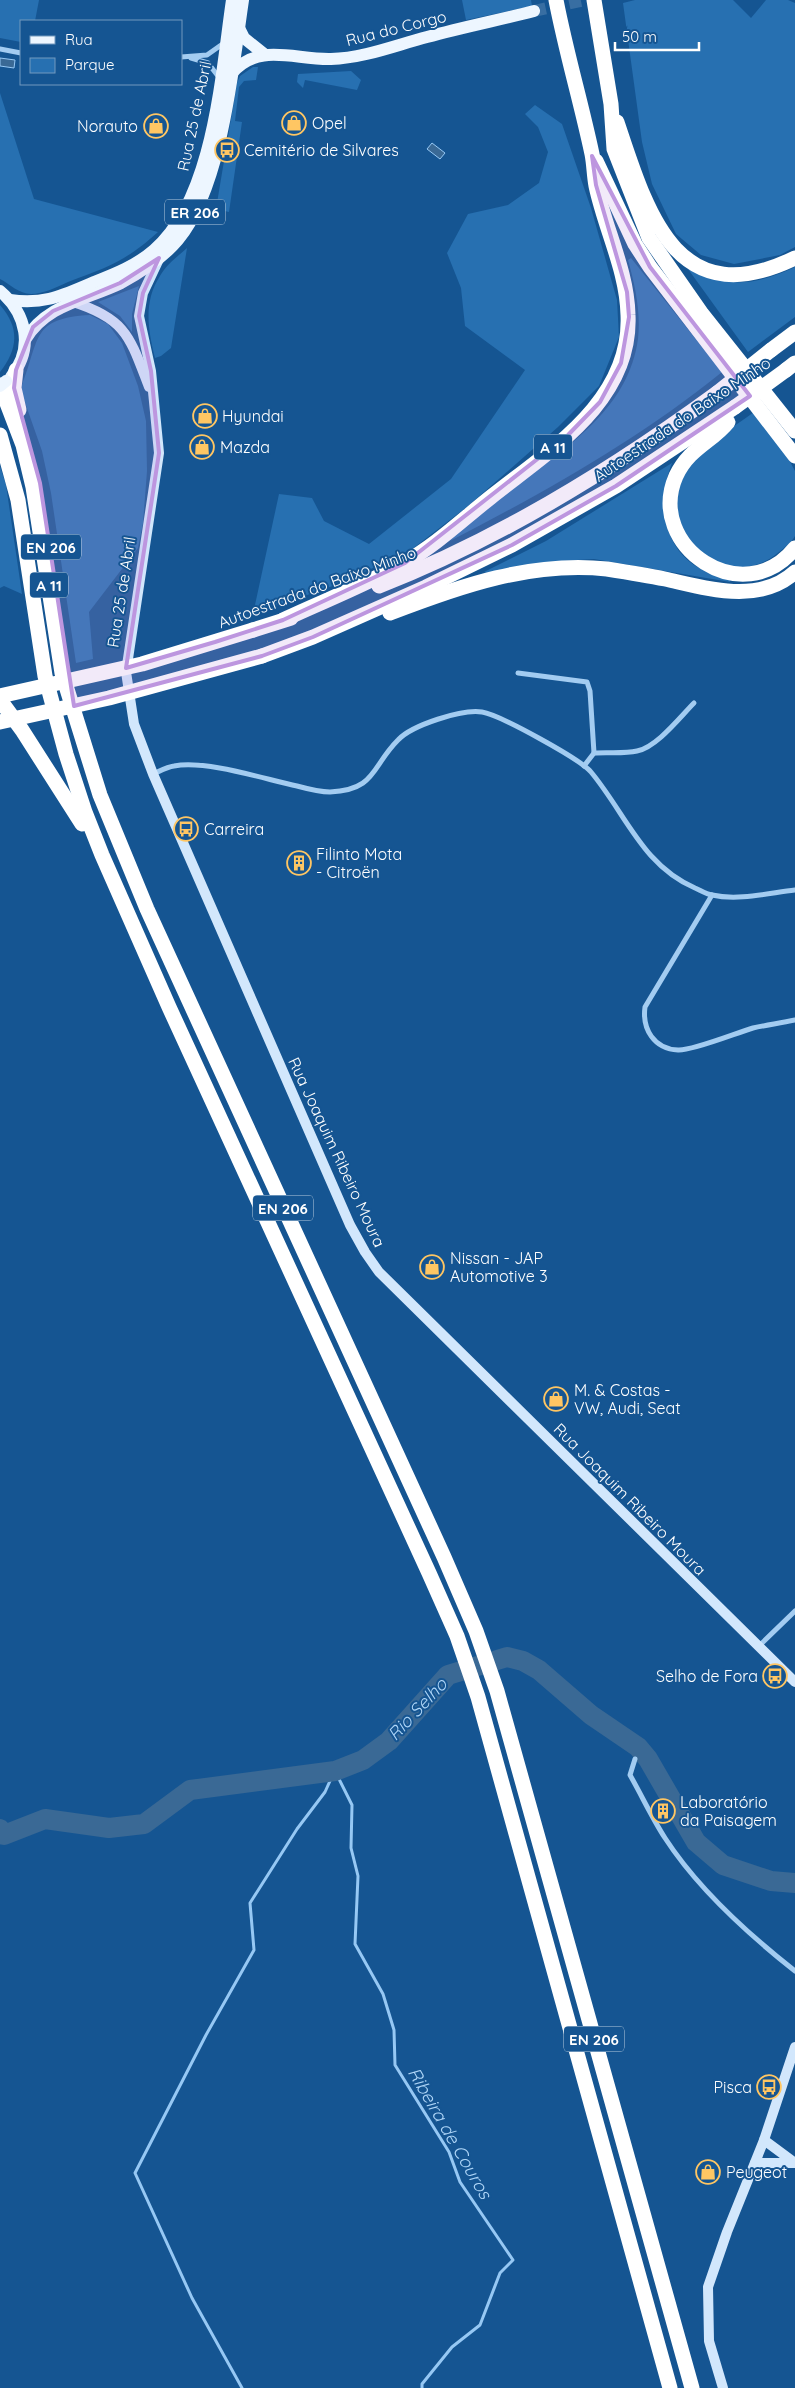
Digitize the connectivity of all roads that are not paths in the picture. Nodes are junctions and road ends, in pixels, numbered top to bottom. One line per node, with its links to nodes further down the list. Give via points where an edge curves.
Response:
1 (232, 0): 7 (main road, Rua 25 de Abril / ER 206)
2 (243, 0): 6 (main road, Rua 25 de Abril / ER 206)
3 (556, 0): 15 (highway, A 11)
4 (594, 0): 14 (highway)
5 (534, 12): 10 (main road, Rua do Corgo, via 354,57 308,59)
6 (239, 28): 10 (main road, via 244,38); 12 (main road, Rua 25 de Abril / ER 206)
7 (226, 41): 11 (street, via 207,55); 13 (main road, Rua 25 de Abril / ER 206)
8 (0, 49): 9 (street)
9 (20, 53)
10 (264, 54): 12 (main road, Rua do Corgo, via 249,58)
11 (184, 57): 13 (street, via 208,62)
12 (232, 73): 16 (main road, Rua 25 de Abril / ER 206, via 215,161 201,200 178,240)
13 (220, 81): 19 (main road, Rua 25 de Abril / ER 206, via 205,157 192,195 171,233 154,250 116,274 39,302)
14 (612, 104): 17 (highway, via 644,199 654,220 676,250 692,263 727,275 765,271); 28 (highway, via 614,149 649,238 702,314)
15 (592, 156): 30 (highway, A 11, via 635,244 650,267); 33 (highway, A 11, via 596,185 627,292 627,341 612,384 600,402 568,435 423,551 388,572)
16 (159, 258): 20 (main road, Rua 25 de Abril / ER 206, via 120,283); 25 (main road, Rua 25 de Abril, via 143,293 139,316)
17 (795, 258)
18 (0, 291): 19 (main road)
19 (10, 300): 22 (main road, via 21,319)
20 (73, 302): 22 (main road, Rua 25 de Abril / ER 206, via 44,317 32,327); 25 (main road, Rua 25 de Abril, via 95,308 117,322 130,341)
21 (795, 332): 33 (highway, Autoestrada do Baixo Minho / A 11, bridge, via 638,448 519,519 392,581)
22 (25, 340): 24 (main road, via 24,350)
23 (791, 366): 26 (highway, Autoestrada do Baixo Minho, bridge)
24 (6, 380): 39 (highway, A 11, via 33,487 62,673); 39 (highway, EN 206, via 14,388 44,505)
25 (155, 401): 43 (main road, Rua 25 de Abril, via 159,453 126,672 134,724)
26 (735, 407): 31 (highway, via 728,424 697,447 676,476 671,494 672,517 678,535 701,561 737,575 767,570); 34 (highway, Autoestrada do Baixo Minho, via 616,486 512,545)
27 (0, 410): 40 (highway, A 11, via 25,488)
28 (795, 431)
29 (0, 435): 40 (highway, EN 206, via 18,500 45,676)
30 (795, 456)
31 (795, 548)
32 (795, 572): 34 (highway, via 764,588 734,592 639,573 586,567 516,573 473,583 360,624)
33 (283, 620): 36 (highway, Autoestrada do Baixo Minho / A 11, bridge, via 142,664)
34 (313, 637): 38 (highway, Autoestrada do Baixo Minho, bridge, via 262,656 109,698)
35 (518, 672): 41 (street, via 587,682)
36 (0, 698): 44 (highway)
37 (694, 703): 41 (street, via 658,739 643,749)
38 (0, 722)
39 (77, 725): 58 (highway, EN 206, via 107,812 147,909 476,1631 497,1691)
40 (59, 730): 44 (highway, EN 206, via 73,779)
41 (594, 753): 42 (street)
42 (584, 766): 43 (street, via 516,726 475,711 435,721 404,734 363,784 346,791 323,792 213,767 187,765 174,766); 46 (street, via 663,870)
43 (156, 778): 49 (main road, Rua Joaquim Ribeiro Moura, via 350,1224 378,1272)
44 (102, 855): 57 (highway, EN 206, via 457,1636 478,1697)
45 (795, 890): 46 (street, via 748,896)
46 (712, 895): 47 (street, via 645,1007 648,1033 658,1043 679,1050 754,1028)
47 (795, 1020)
48 (795, 1611): 49 (street)
49 (758, 1646): 50 (main road, Rua Joaquim Ribeiro Moura)
50 (795, 1682)
51 (635, 1759): 52 (street, via 630,1775 673,1850 724,1907)
52 (795, 1971)
53 (795, 2048): 54 (main road)
54 (764, 2140): 55 (main road); 56 (main road)
55 (755, 2163): 56 (main road); 59 (main road, via 708,2287 709,2341)
56 (795, 2163)
57 (670, 2388)
58 (692, 2388)
59 (723, 2388)

